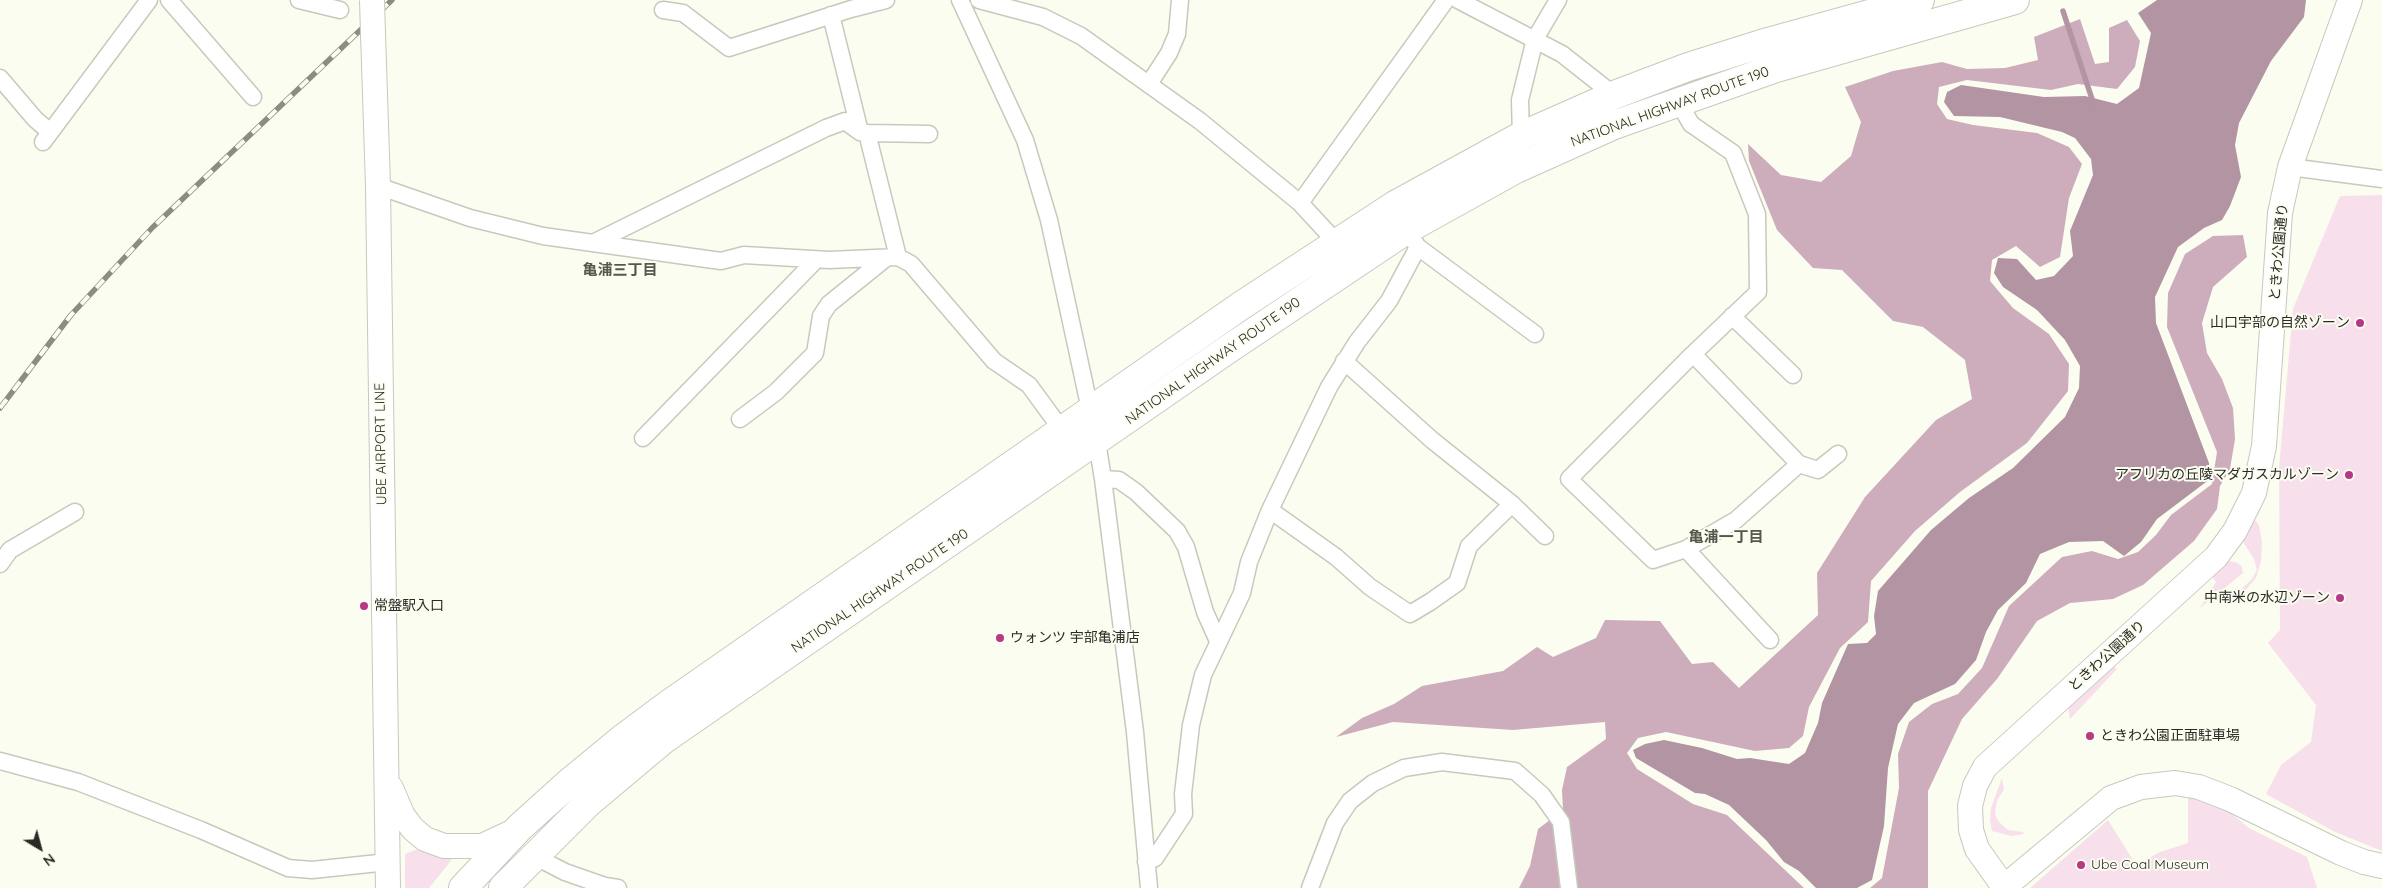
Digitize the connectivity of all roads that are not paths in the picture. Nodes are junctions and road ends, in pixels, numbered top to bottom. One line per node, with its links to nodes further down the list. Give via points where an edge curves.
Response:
1 (149, 0): 19 (street, via 46,137)
2 (169, 0): 22 (street)
3 (299, 0): 15 (street)
4 (372, 0): 29 (street, UBE AIRPORT LINE, bridge)
5 (886, 0): 17 (street)
6 (960, 0): 41 (street, via 1025,140 1049,220)
7 (979, 0): 20 (street, via 1043,17 1081,36)
8 (1180, 0): 20 (street, via 1176,34)
9 (1446, 0): 30 (street)
10 (1458, 0): 18 (street)
11 (1558, 0): 18 (street)
12 (1920, 0): 21 (highway, NATIONAL HIGHWAY ROUTE 190, via 1761,44)
13 (2015, 0): 23 (highway, NATIONAL HIGHWAY ROUTE 190, via 1776,68)
14 (2350, 0): 27 (street, ときわ公園通り)
15 (340, 10)
16 (663, 10): 17 (street, via 683,13 729,48)
17 (831, 16): 24 (street)
18 (1535, 39): 21 (street, via 1562,54); 26 (street, via 1520,100)
19 (0, 78)
20 (1149, 84): 30 (street, via 1200,121)
21 (1614, 95): 26 (highway, NATIONAL HIGHWAY ROUTE 190)
22 (253, 97)
23 (1678, 101): 31 (highway, NATIONAL HIGHWAY ROUTE 190, via 1614,125 1516,169); 36 (street, via 1691,124 1733,153 1757,214 1758,292)
24 (863, 132): 25 (street); 32 (street, via 845,121 826,128); 34 (street)
25 (929, 134)
26 (1521, 136): 33 (highway, NATIONAL HIGHWAY ROUTE 190, via 1394,205)
27 (2290, 167): 28 (street); 71 (street, ときわ公園通り, via 2280,213 2264,446 2254,494 2235,532 2216,557 1985,767 1975,786 1970,806 1971,830 1977,849)
28 (2382, 179)
29 (378, 186): 32 (street, via 470,218 543,236); 58 (street, UBE AIRPORT LINE)
30 (1300, 203): 33 (street)
31 (1412, 238): 37 (street); 39 (street, via 1390,302); 45 (highway, NATIONAL HIGHWAY ROUTE 190, via 1227,350)
32 (593, 243): 35 (street, via 720,261 744,255)
33 (1338, 243): 41 (highway, NATIONAL HIGHWAY ROUTE 190, via 1242,305)
34 (892, 258): 35 (street); 42 (street, via 829,304 820,316 815,353 776,392); 43 (street, via 911,264 994,361 1029,385)
35 (816, 260): 44 (street)
36 (1732, 316): 38 (street); 40 (street)
37 (1535, 334)
38 (1693, 354): 47 (street); 53 (street, via 1569,479 1653,560)
39 (1344, 361): 49 (street, via 1432,440); 50 (street)
40 (1793, 375)
41 (1089, 412): 43 (highway, NATIONAL HIGHWAY ROUTE 190); 45 (street)
42 (740, 419)
43 (1062, 429): 45 (street); 59 (highway, NATIONAL HIGHWAY ROUTE 190, via 653,716)
44 (643, 438)
45 (1087, 448): 48 (street); 60 (highway, NATIONAL HIGHWAY ROUTE 190, via 663,740 588,803)
46 (1838, 454): 47 (street, via 1818,470)
47 (1799, 464): 53 (street, via 1736,520)
48 (1103, 479): 55 (street, via 1119,480 1178,531 1186,547 1205,612); 62 (street, via 1135,732)
49 (1512, 504): 50 (street, via 1469,546 1456,583 1410,614); 52 (street)
50 (1270, 510): 55 (street, via 1249,562 1242,593)
51 (75, 512): 54 (street, via 10,550)
52 (1545, 536)
53 (1686, 549): 56 (street)
54 (0, 564)
55 (1218, 640): 62 (street, via 1204,675 1191,725 1183,794 1184,814 1155,858)
56 (1770, 640)
57 (0, 761): 61 (street, via 78,782 288,868 312,870)
58 (386, 778): 59 (street, via 403,816 413,829 444,846 482,846); 61 (street, UBE AIRPORT LINE)
59 (520, 827): 65 (highway, NATIONAL HIGHWAY ROUTE 190)
60 (534, 856): 66 (highway, NATIONAL HIGHWAY ROUTE 190); 67 (street, via 565,872)
61 (388, 862): 64 (street, UBE AIRPORT LINE)
62 (1146, 862): 68 (street)
63 (2382, 866): 71 (street, ときわ公園通り, via 2341,853 2230,798 2175,783 2141,786 2111,798)
64 (388, 888)
65 (463, 888)
66 (503, 888)
67 (618, 888)
68 (1149, 888)
69 (1310, 888): 70 (street, via 1335,822 1350,801 1373,783 1404,768 1442,762 1515,771 1542,795 1561,822)
70 (1569, 888)
71 (2003, 888)

